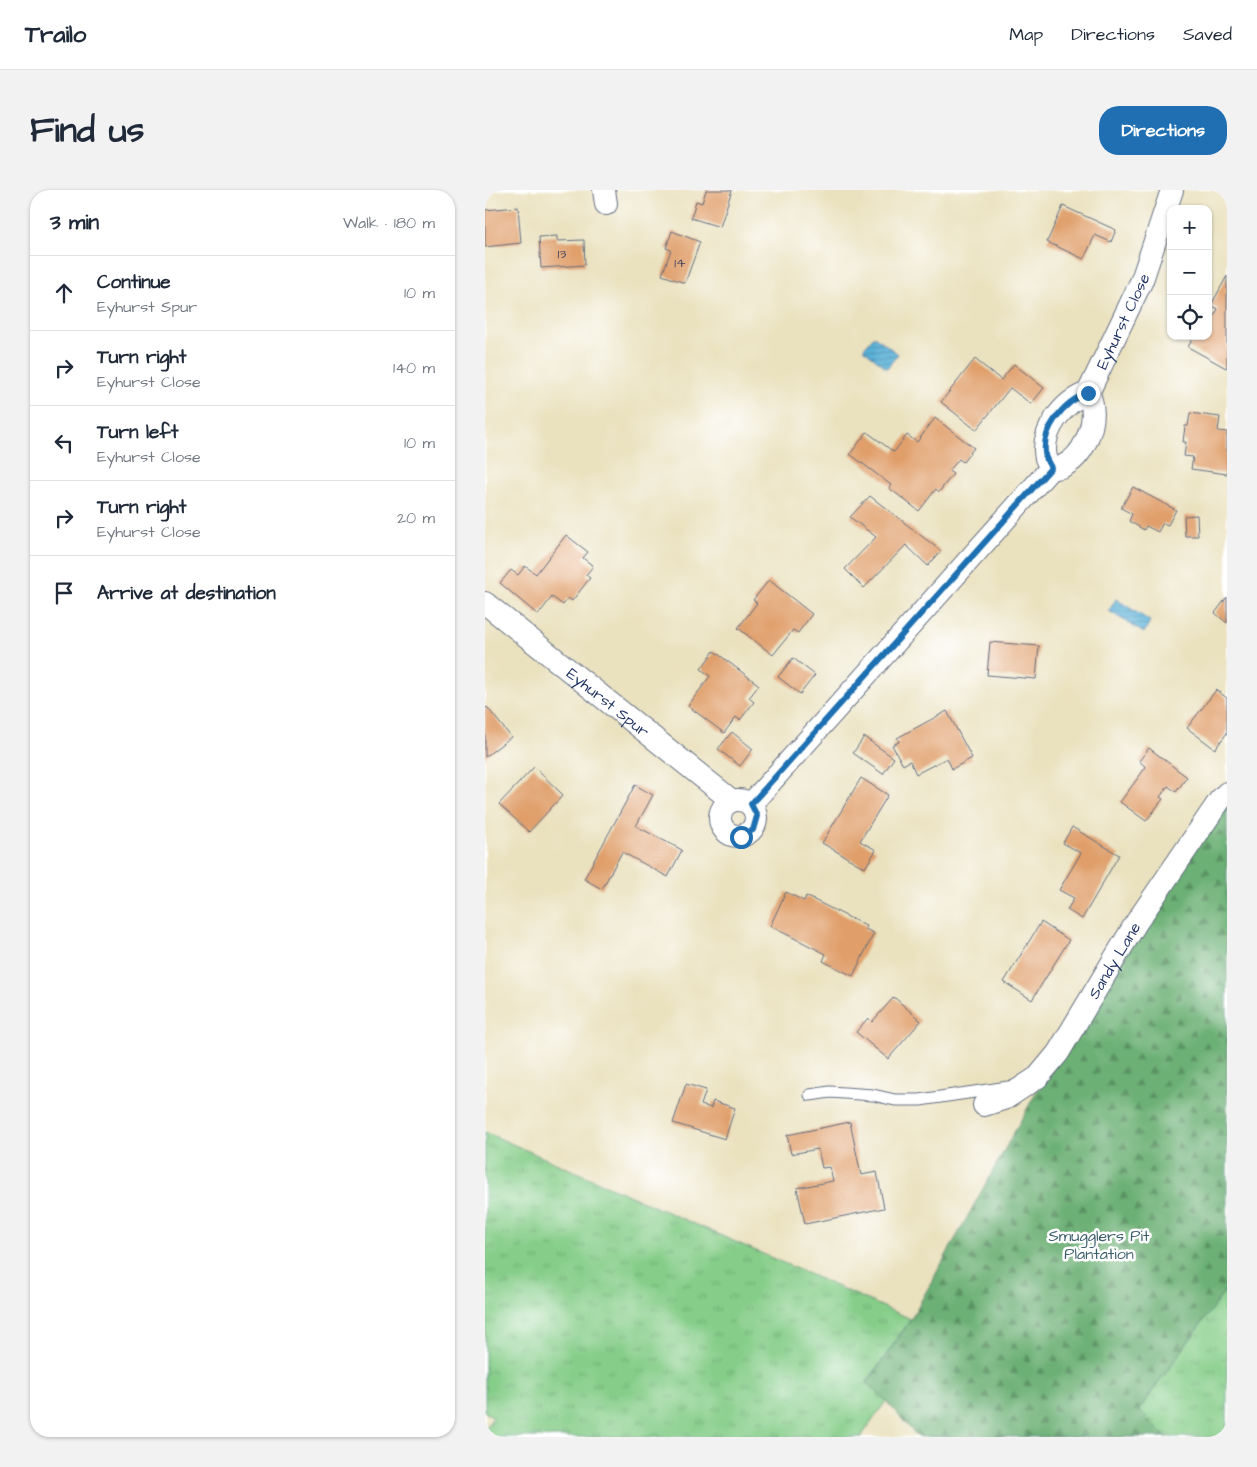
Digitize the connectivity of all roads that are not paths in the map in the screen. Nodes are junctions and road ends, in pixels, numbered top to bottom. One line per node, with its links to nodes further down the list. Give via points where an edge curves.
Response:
1 (1172, 190): 2 (street, Eyhurst Close, via 1142,280)
2 (1088, 393): 3 (street, via 1062,410 1048,432 1046,458); 3 (street, via 1092,419 1082,449 1063,466)
3 (1051, 468): 4 (street, Eyhurst Spur, via 741,802)
4 (485, 603)
5 (1227, 793): 6 (street, Sandy Lane, via 1136,923 1058,1053 1038,1077)
6 (1027, 1084): 7 (lane, via 920,1100 830,1092); 8 (street, Sandy Lane, via 1007,1098)
7 (810, 1095)
8 (984, 1105)

